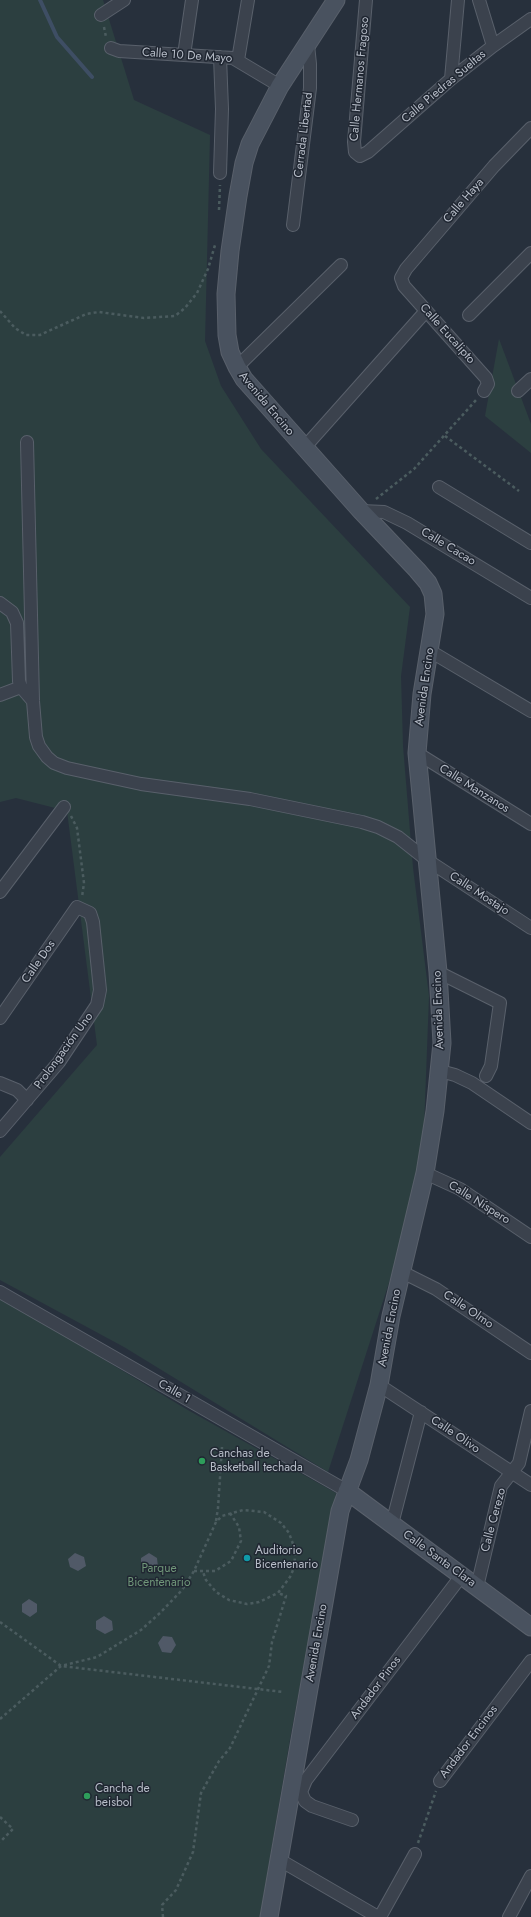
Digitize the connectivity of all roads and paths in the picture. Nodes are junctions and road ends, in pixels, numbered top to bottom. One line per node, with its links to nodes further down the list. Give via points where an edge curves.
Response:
1 (124, 0): 8 (street)
2 (192, 0): 13 (street)
3 (248, 0): 15 (street)
4 (336, 0): 10 (main road, Avenida Encino)
5 (366, 0): 19 (street, Calle Hermanos Fragoso, via 354,142)
6 (458, 0): 16 (street)
7 (479, 0): 11 (street)
8 (101, 15)
9 (531, 18): 11 (street, Calle Piedras Sueltas)
10 (308, 45): 17 (main road, Avenida Encino); 22 (street, Cerrada Libertad, via 310,88)
11 (493, 46): 16 (street, Calle Piedras Sueltas)
12 (111, 48): 13 (street, Calle 10 De Mayo, via 119,51)
13 (184, 55): 14 (street, Calle 10 De Mayo)
14 (220, 57): 15 (street, Calle 10 De Mayo); 20 (street)
15 (238, 60): 17 (street, Calle 10 De Mayo)
16 (451, 79): 19 (street, Calle Piedras Sueltas, via 368,152)
17 (280, 86): 30 (main road, Avenida Encino, via 250,144 238,196 226,294 227,335 230,352)
18 (531, 128): 26 (street, Calle Haya, via 494,166)
19 (358, 156)
20 (220, 173): 21 (path)
21 (219, 215)
22 (293, 225)
23 (215, 244): 28 (path, via 208,269 197,293 175,316 144,318 99,312 86,314 40,336 26,336)
24 (531, 253): 29 (street)
25 (341, 265): 30 (street)
26 (401, 278): 27 (street, Calle Eucalipto, via 404,286)
27 (426, 310): 32 (street, Calle Eucalipto, via 486,378 488,384); 36 (street)
28 (0, 311)
29 (469, 315)
30 (237, 367): 36 (main road, Avenida Encino, via 244,379)
31 (531, 379): 33 (street)
32 (484, 391): 34 (path)
33 (518, 391)
34 (445, 436): 38 (path); 39 (path, via 414,469)
35 (27, 442): 46 (street, Calle Mostajo)
36 (304, 448): 39 (main road, Avenida Encino)
37 (439, 487): 40 (street)
38 (519, 491)
39 (361, 511): 41 (street, Calle Cacao, via 384,512 407,523); 43 (main road, Avenida Encino, via 428,583 435,604)
40 (531, 543)
41 (531, 598)
42 (0, 603): 44 (street, via 12,612 17,623)
43 (430, 651): 47 (street); 48 (main road, Avenida Encino, via 422,694)
44 (21, 687): 45 (street); 46 (street)
45 (0, 695)
46 (32, 701): 51 (street, Calle Mostajo, via 39,746 54,763 142,784 250,799 362,822 398,837)
47 (531, 711)
48 (417, 753): 50 (street, Calle Manzanos); 51 (main road, Avenida Encino)
49 (64, 807): 52 (street); 53 (path, via 67,808 77,828 84,893)
50 (531, 824)
51 (427, 860): 54 (street, Calle Mostajo); 55 (main road, Avenida Encino)
52 (0, 892)
53 (77, 907): 56 (street, Calle Dos); 60 (street, Prolongación Uno, via 90,913 92,918 100,997 59,1062)
54 (531, 928)
55 (438, 972): 57 (main road, Avenida Encino, via 442,1016); 58 (street, via 500,1003 491,1066)
56 (0, 1018)
57 (440, 1071): 61 (street, via 472,1083); 63 (main road, Avenida Encino)
58 (486, 1076)
59 (0, 1083): 60 (street, via 17,1090)
60 (27, 1100): 62 (street, Prolongación Uno)
61 (531, 1123)
62 (0, 1131)
63 (426, 1173): 64 (street, Calle Níspero, via 460,1189); 65 (main road, Avenida Encino)
64 (531, 1237)
65 (402, 1272): 67 (street, Calle Olmo, via 436,1289); 68 (main road, Avenida Encino)
66 (0, 1292): 74 (street, Calle 1)
67 (531, 1352)
68 (379, 1385): 70 (street, Calle Olivo); 74 (main road, Avenida Encino, via 359,1460)
69 (531, 1411): 72 (street, Calle Cerezo, via 519,1464)
70 (421, 1412): 72 (street, Calle Olivo); 77 (street)
71 (222, 1447): 76 (path)
72 (512, 1473): 73 (street, Calle Olivo); 81 (street, Calle Cerezo, via 501,1486)
73 (531, 1485)
74 (347, 1491): 77 (main road, Calle Santa Clara); 91 (main road, Avenida Encino, via 340,1511)
75 (230, 1512): 76 (path); 79 (path, via 239,1527 241,1541 231,1561 215,1571); 82 (path, via 264,1512 281,1523 288,1533 293,1544 294,1568)
76 (216, 1522): 78 (path)
77 (392, 1524): 80 (main road, Calle Santa Clara)
78 (194, 1571): 79 (path); 86 (path, via 182,1590 141,1630 97,1657)
79 (203, 1572): 82 (path, via 216,1592 238,1603 259,1602)
80 (462, 1575): 81 (main road, Calle Santa Clara); 91 (street, Andador Pinos, via 306,1780)
81 (477, 1587): 84 (main road, Calle Santa Clara)
82 (278, 1593): 87 (path, via 286,1596 272,1642 269,1666)
83 (0, 1622): 86 (path)
84 (531, 1627)
85 (531, 1661): 90 (street, Andador Encinos)
86 (61, 1666): 87 (path); 89 (path)
87 (258, 1689): 88 (path); 98 (path, via 230,1748 219,1761 201,1793 193,1852 176,1890 162,1905)
88 (283, 1692)
89 (0, 1719)
90 (440, 1782): 95 (path, Andador Encinos)
91 (296, 1789): 93 (street, via 312,1806); 96 (main road, Avenida Encino)
92 (0, 1817): 94 (path, via 13,1829)
93 (352, 1820)
94 (0, 1842)
95 (415, 1854): 100 (street)
96 (278, 1859): 99 (main road, Avenida Encino); 100 (street)
97 (531, 1876): 101 (street)
98 (164, 1917)
99 (269, 1917)
100 (379, 1917)
101 (509, 1917)

